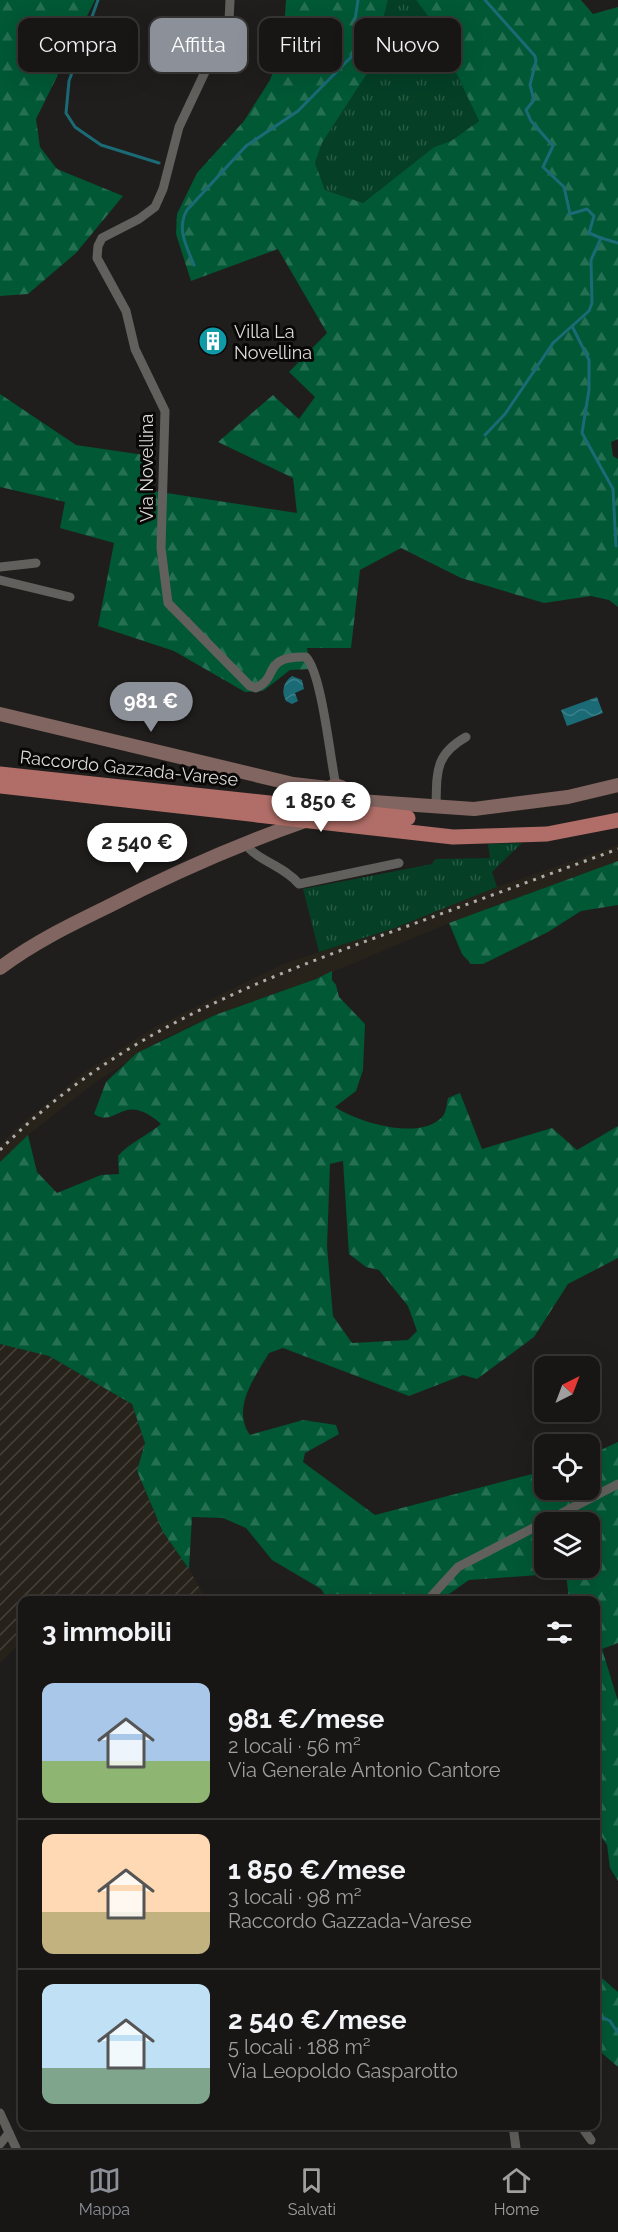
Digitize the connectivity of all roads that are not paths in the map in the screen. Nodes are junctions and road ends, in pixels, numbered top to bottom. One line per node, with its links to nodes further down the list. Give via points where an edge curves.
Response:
1 (230, 0): 11 (street, Via Novellina, via 229,21 179,127 155,207 102,238 98,258 123,303 135,349 165,411 161,548 168,603 250,686 261,686 279,660 288,656 306,657 311,662)
2 (36, 563): 3 (street)
3 (0, 567)
4 (0, 580): 5 (street)
5 (70, 597)
6 (0, 714): 11 (main road, via 293,784)
7 (466, 738): 14 (street, via 450,746 441,757)
8 (0, 774): 13 (highway, Raccordo Gazzada-Varese)
9 (618, 785): 14 (main road, via 568,798 474,809)
10 (0, 786): 13 (highway, Raccordo Gazzada-Varese)
11 (337, 799): 14 (main road); 16 (main road)
12 (254, 802): 13 (highway, Raccordo Gazzada-Varese); 16 (highway, Raccordo Gazzada-Varese); 17 (highway, Raccordo Gazzada-Varese)
13 (218, 804): 16 (highway, Raccordo Gazzada-Varese)
14 (436, 807)
15 (618, 820): 17 (highway, Raccordo Gazzada-Varese, via 579,830 514,837 453,837)
16 (298, 822): 17 (highway, Raccordo Gazzada-Varese); 18 (main road)
17 (407, 826)
18 (245, 843): 19 (street, via 250,852 279,866 299,884); 20 (main road, via 160,879 56,932)
19 (399, 863)
20 (0, 968)
21 (618, 1484): 22 (street, via 458,1567)
22 (432, 1596)
23 (0, 2113): 26 (street)
24 (514, 2130): 30 (street)
25 (584, 2130): 27 (street)
26 (9, 2133): 28 (street); 29 (street)
27 (591, 2140)
28 (0, 2144)
29 (16, 2148)
30 (516, 2148)

